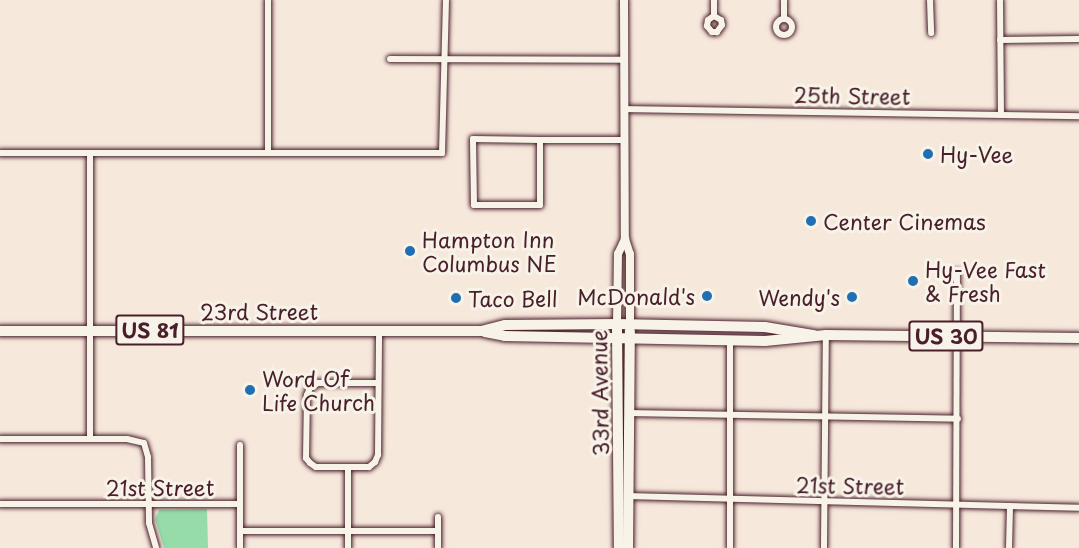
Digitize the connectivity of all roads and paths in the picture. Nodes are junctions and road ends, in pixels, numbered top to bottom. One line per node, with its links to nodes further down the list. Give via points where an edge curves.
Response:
1 (268, 0): 21 (street)
2 (446, 0): 15 (street)
3 (624, 0): 14 (main road, 33rd Avenue)
4 (714, 0): 8 (street)
5 (784, 0): 9 (street)
6 (930, 0): 10 (street)
7 (1000, 0): 12 (street)
8 (714, 16)
9 (784, 18)
10 (931, 33)
11 (1079, 39): 12 (street)
12 (1000, 40): 17 (street)
13 (390, 59): 15 (street)
14 (624, 60): 15 (street); 16 (main road, 33rd Avenue)
15 (443, 61): 21 (street, via 442,153)
16 (624, 109): 17 (street, 25th Street); 20 (main road, 33rd Avenue)
17 (1001, 114): 18 (street, 25th Street)
18 (1079, 116)
19 (540, 140): 19 (street, via 473,139 474,205 540,205); 20 (street)
20 (624, 140): 24 (main road, 33rd Avenue)
21 (268, 152): 23 (street)
22 (0, 153): 23 (street)
23 (90, 153): 28 (street)
24 (625, 239): 26 (main road, 33rd Avenue, via 618,254); 27 (main road, 33rd Avenue, via 630,254)
25 (957, 272): 34 (street)
26 (617, 324): 27 (highway, 23rd Street / US 30); 31 (highway, 23rd Street / US 81, via 504,325); 35 (highway, 33rd Avenue)
27 (630, 324): 32 (highway, 23rd Street / US 30, via 765,327); 36 (highway, 33rd Avenue)
28 (90, 330): 29 (highway, 23rd Street / US 81); 30 (highway, 23rd Street / US 81); 45 (street)
29 (0, 331)
30 (379, 331): 31 (highway, 23rd Street / US 81); 39 (street)
31 (481, 331): 35 (highway, 23rd Street / US 81, via 505,336)
32 (814, 335): 33 (highway, 23rd Street / US 30); 38 (highway, 23rd Street / US 30, via 765,341)
33 (826, 335): 34 (highway, 23rd Street / US 30); 42 (street)
34 (957, 336): 37 (highway, 23rd Street / US 30); 43 (street)
35 (617, 338): 36 (highway, 23rd Street / US 81); 48 (highway, 33rd Avenue)
36 (630, 338): 38 (highway, 23rd Street / US 30); 40 (highway, 33rd Avenue)
37 (1079, 338)
38 (730, 340): 41 (street)
39 (378, 383): 47 (street, via 378,455 369,466); 47 (street, via 318,383 306,395 306,458 316,467)
40 (630, 413): 41 (street); 48 (highway, 33rd Avenue)
41 (731, 413): 42 (street); 49 (street)
42 (825, 415): 43 (street); 50 (street)
43 (958, 419): 54 (street)
44 (0, 439): 45 (street)
45 (90, 439): 52 (street, via 139,440 146,448)
46 (240, 445): 53 (street)
47 (348, 467): 60 (street)
48 (624, 496): 49 (street, 21st Street); 65 (highway, 33rd Avenue); 66 (highway, 33rd Avenue)
49 (730, 498): 50 (street, 21st Street); 67 (street)
50 (824, 501): 54 (street, 21st Street); 68 (street)
51 (0, 504): 52 (street, 21st Street)
52 (147, 504): 53 (street, 21st Street); 61 (street)
53 (240, 504): 58 (street, 21st Street)
54 (956, 504): 55 (street, 21st Street); 69 (street)
55 (1010, 506): 56 (street, 21st Street); 70 (street)
56 (1079, 508)
57 (438, 517): 59 (street)
58 (240, 531): 60 (street); 62 (street, 21st Street)
59 (438, 531): 60 (street); 64 (street)
60 (348, 532): 63 (street)
61 (156, 548)
62 (240, 548)
63 (348, 548)
64 (438, 548)
65 (620, 548)
66 (628, 548)
67 (730, 548)
68 (824, 548)
69 (956, 548)
70 (1009, 548)

